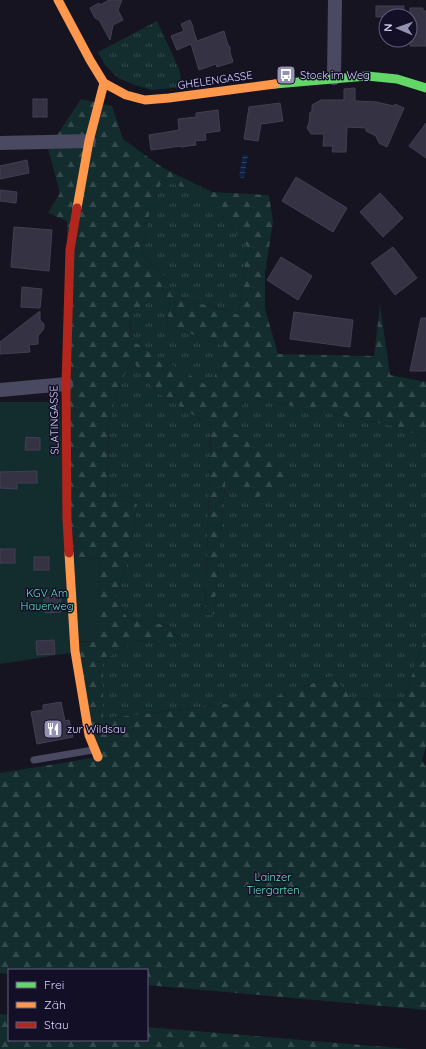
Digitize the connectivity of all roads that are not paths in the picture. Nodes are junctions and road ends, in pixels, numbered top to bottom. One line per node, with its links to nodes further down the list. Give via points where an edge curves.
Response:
1 (58, 0): 4 (street)
2 (335, 0): 3 (street)
3 (334, 78): 4 (street, GHELENGASSE, via 145,100 126,95); 5 (street, GHELENGASSE, via 367,76 397,79)
4 (104, 83): 6 (street, SLATINGASSE)
5 (426, 88)
6 (89, 141): 7 (street); 8 (street, SLATINGASSE, via 70,250)
7 (0, 143)
8 (66, 384): 9 (street); 10 (street, SLATINGASSE, via 67,519 75,651 89,735)
9 (0, 390)
10 (97, 753): 11 (lane)
11 (34, 760)

